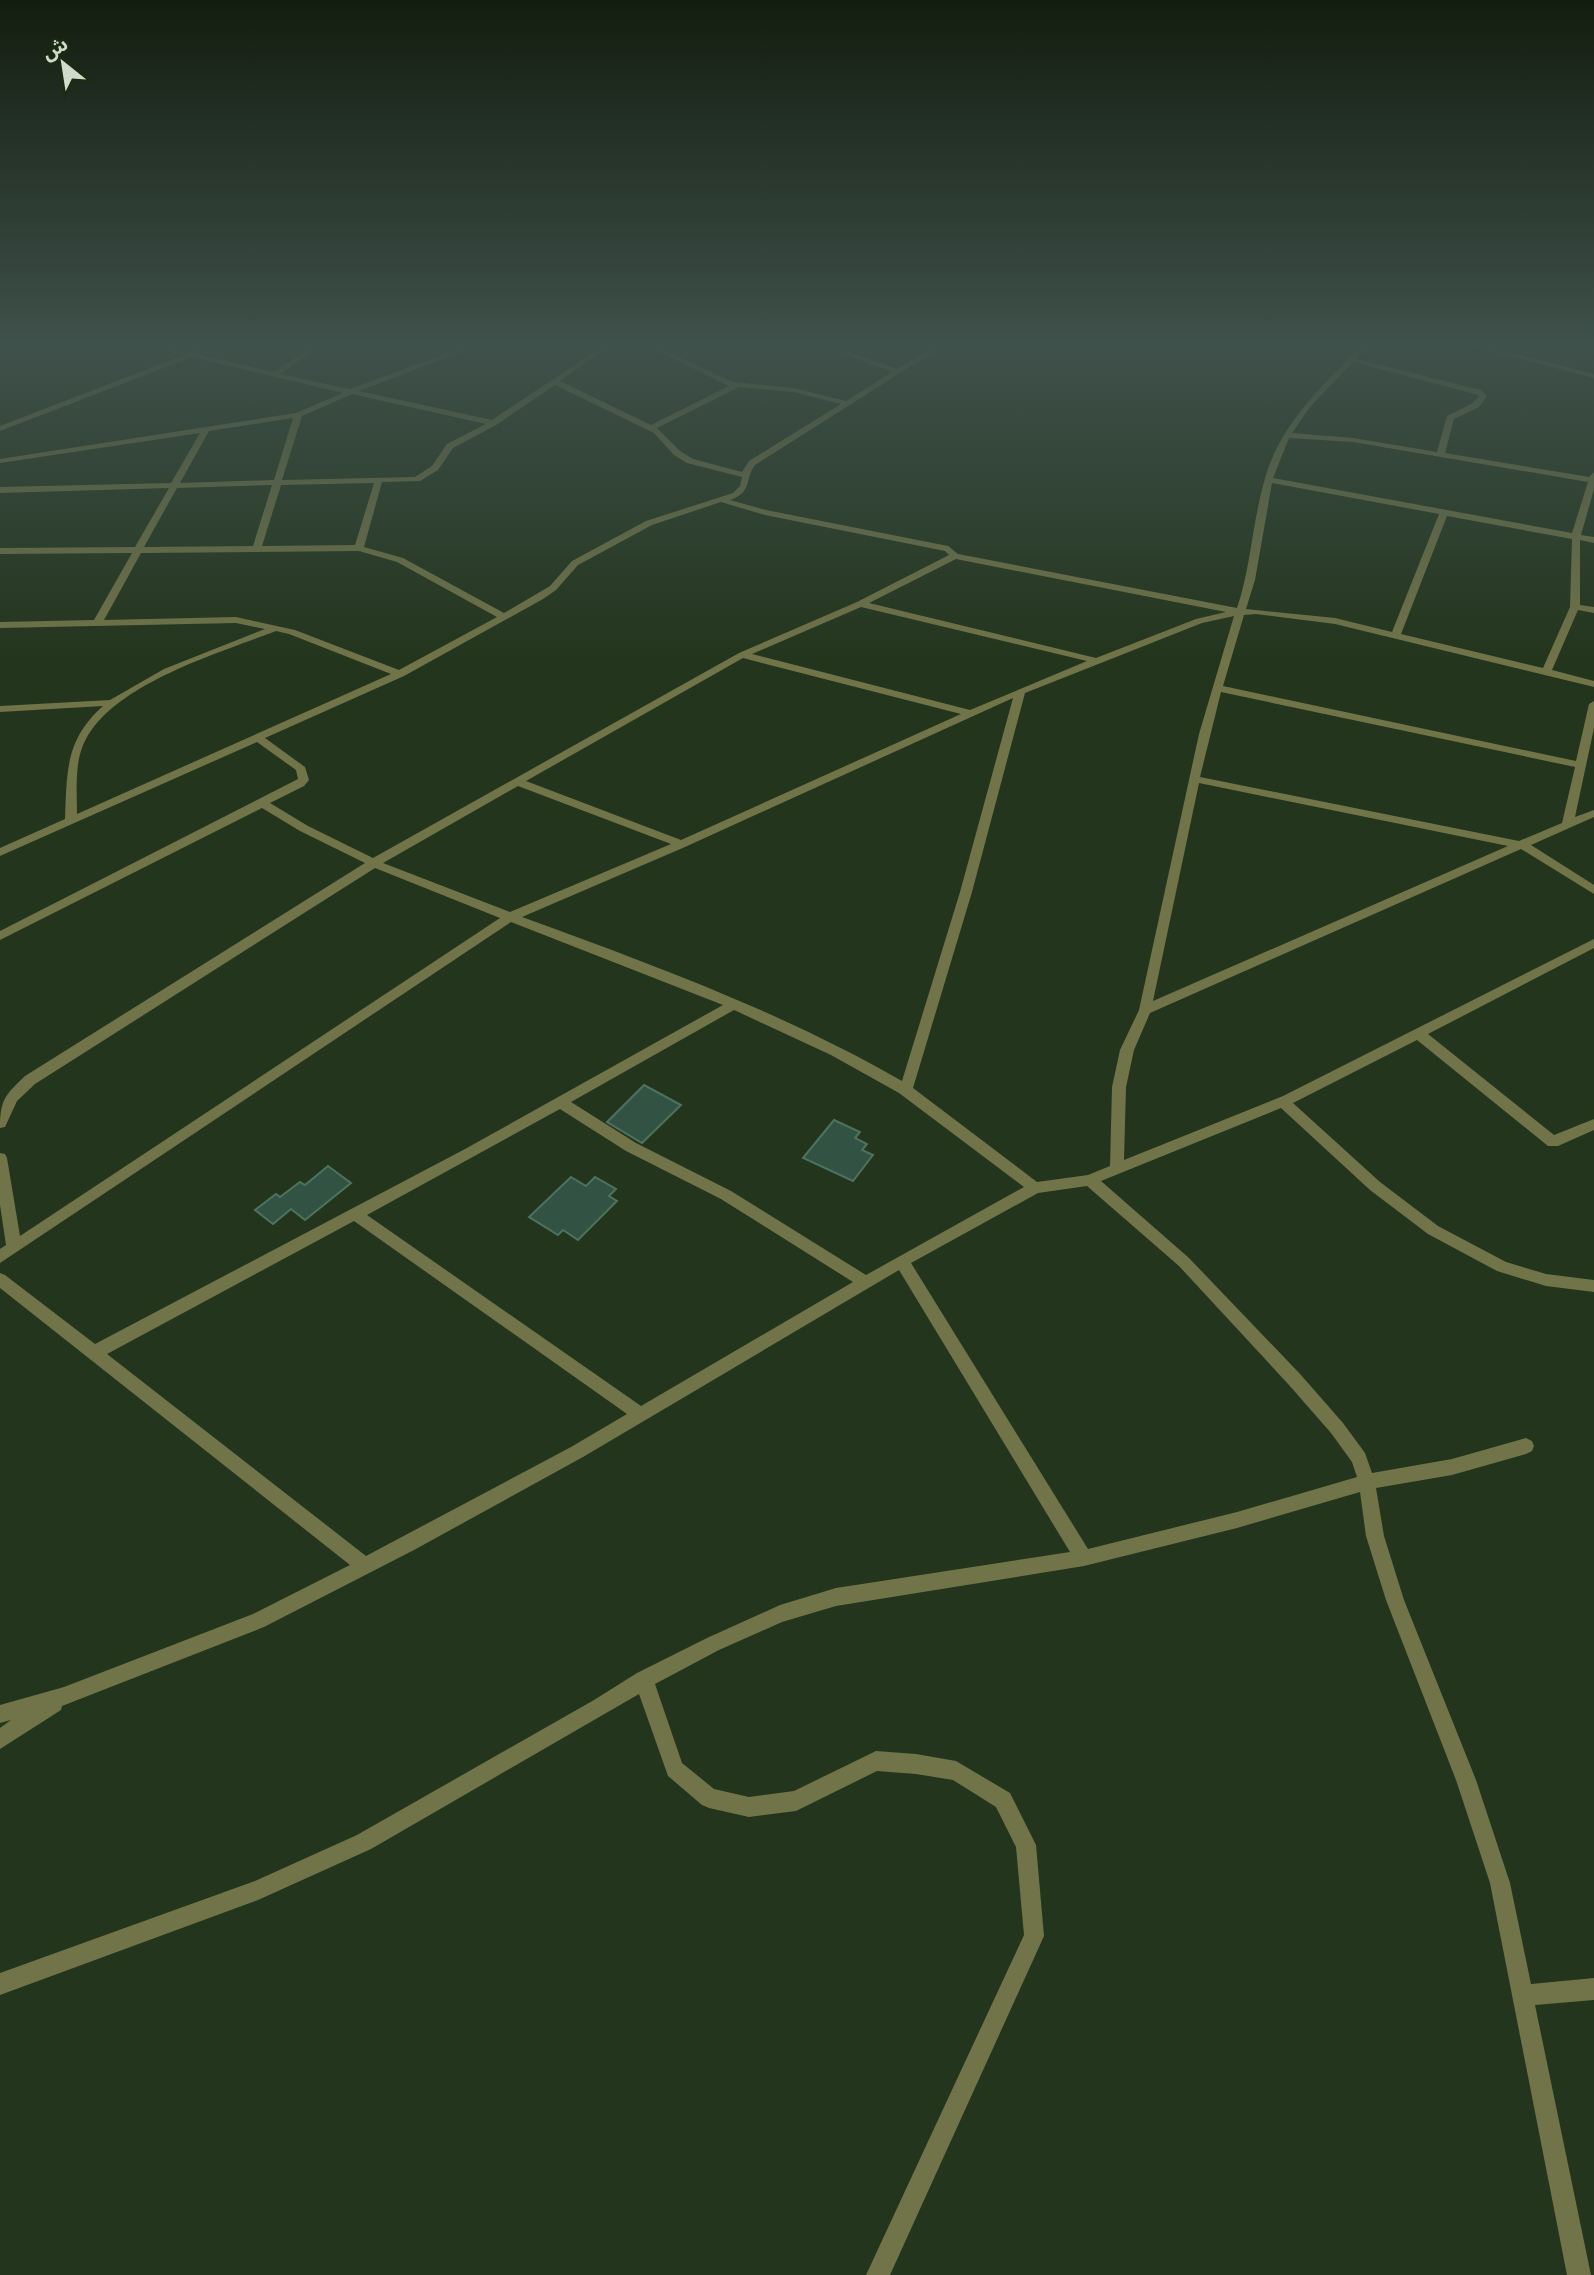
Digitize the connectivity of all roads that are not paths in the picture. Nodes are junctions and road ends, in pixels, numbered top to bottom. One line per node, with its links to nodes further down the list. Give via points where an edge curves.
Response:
1 (69, 450): 11 (street)
2 (193, 450): 17 (street)
3 (288, 450): 15 (street)
4 (447, 450): 16 (street, via 426,476)
5 (677, 450): 12 (street, via 690,461)
6 (772, 450): 12 (street, via 752,463)
7 (1281, 450): 14 (street)
8 (1412, 450): 10 (street)
9 (1441, 450): 10 (street)
10 (1440, 455): 13 (street)
11 (0, 461)
12 (746, 476): 19 (street, via 736,495)
13 (1593, 477): 21 (street)
14 (1268, 480): 20 (street); 31 (street, via 1249,590)
15 (279, 482): 16 (street); 17 (street); 23 (street)
16 (378, 482): 24 (street)
17 (175, 484): 18 (street); 25 (street)
18 (0, 490)
19 (722, 500): 27 (street, via 948,549); 32 (street, via 649,523 575,563 552,588)
20 (1444, 512): 21 (street); 36 (street)
21 (1576, 536): 22 (street); 29 (street)
22 (1594, 540)
23 (257, 548): 24 (street); 25 (street)
24 (359, 548): 32 (street, via 400,560)
25 (136, 550): 26 (street); 33 (street)
26 (0, 551)
27 (955, 556): 28 (street); 31 (street)
28 (860, 604): 37 (street); 38 (street)
29 (1574, 607): 30 (street); 39 (street)
30 (1594, 610)
31 (1240, 612): 36 (street, via 1335,621); 38 (street, via 1199,621); 42 (street)
32 (503, 616): 40 (street)
33 (97, 623): 34 (street); 35 (street, via 236,620)
34 (0, 625)
35 (276, 628): 40 (street); 44 (street, via 157,677)
36 (1395, 637): 39 (street)
37 (743, 655): 47 (street); 51 (street)
38 (1098, 662): 43 (street)
39 (1546, 672): 41 (street)
40 (400, 674): 48 (street)
41 (1594, 684)
42 (1217, 688): 49 (street); 50 (street)
43 (1020, 692): 47 (street); 67 (street, via 966,892)
44 (110, 703): 46 (street); 54 (street, via 96,715 80,741)
45 (1594, 704): 49 (street)
46 (0, 709)
47 (972, 714): 56 (street)
48 (257, 737): 52 (street, via 304,774 300,784); 54 (street)
49 (1579, 765): 55 (street)
50 (1194, 779): 57 (street); 65 (street)
51 (518, 782): 56 (street); 59 (street)
52 (262, 803): 59 (street, via 316,836); 62 (street)
53 (1594, 813): 55 (street)
54 (71, 819): 58 (street)
55 (1567, 826): 57 (street)
56 (681, 844): 61 (street)
57 (1524, 846): 60 (street); 65 (street)
58 (0, 852)
59 (374, 863): 61 (street); 70 (street, via 30,1080 11,1098)
60 (1594, 890)
61 (508, 918): 64 (street); 77 (street)
62 (0, 936)
63 (1594, 943): 66 (street)
64 (733, 1005): 67 (street); 68 (street)
65 (1145, 1010): 73 (street, via 1127,1050 1119,1087)
66 (1419, 1034): 69 (street); 71 (street, via 1553,1142)
67 (905, 1090): 75 (street)
68 (560, 1102): 76 (street); 81 (street, via 631,1147 726,1195)
69 (1283, 1102): 73 (street); 82 (street, via 1375,1186 1433,1230 1502,1267 1546,1280)
70 (0, 1123)
71 (1594, 1124)
72 (0, 1158): 77 (street)
73 (1117, 1169): 74 (street)
74 (1090, 1180): 75 (street); 86 (street, via 1184,1262 1295,1380 1359,1458)
75 (1035, 1188): 79 (street)
76 (355, 1214): 83 (street); 84 (street)
77 (14, 1248): 78 (street)
78 (0, 1257)
79 (902, 1261): 81 (street); 87 (street)
80 (0, 1279): 83 (street)
81 (865, 1282): 84 (street)
82 (1594, 1286)
83 (93, 1353): 88 (street)
84 (640, 1414): 88 (street)
85 (1526, 1446): 86 (street, via 1452,1467)
86 (1367, 1482): 87 (street); 95 (street, via 1375,1536 1395,1600 1466,1780 1500,1883)
87 (1084, 1558): 89 (street, via 836,1597 780,1614)
88 (365, 1566): 90 (street, via 258,1621)
89 (644, 1680): 93 (street, via 364,1842 258,1891); 96 (street, via 675,1769 709,1798 749,1807 796,1801 876,1761 916,1764 956,1771 1003,1800 1026,1845 1034,1936)
90 (64, 1696): 91 (street); 92 (street)
91 (0, 1714)
92 (0, 1739)
93 (0, 1984)
94 (1594, 1989): 95 (street)
95 (1522, 1995): 97 (street)
96 (878, 2275)
97 (1579, 2275)

